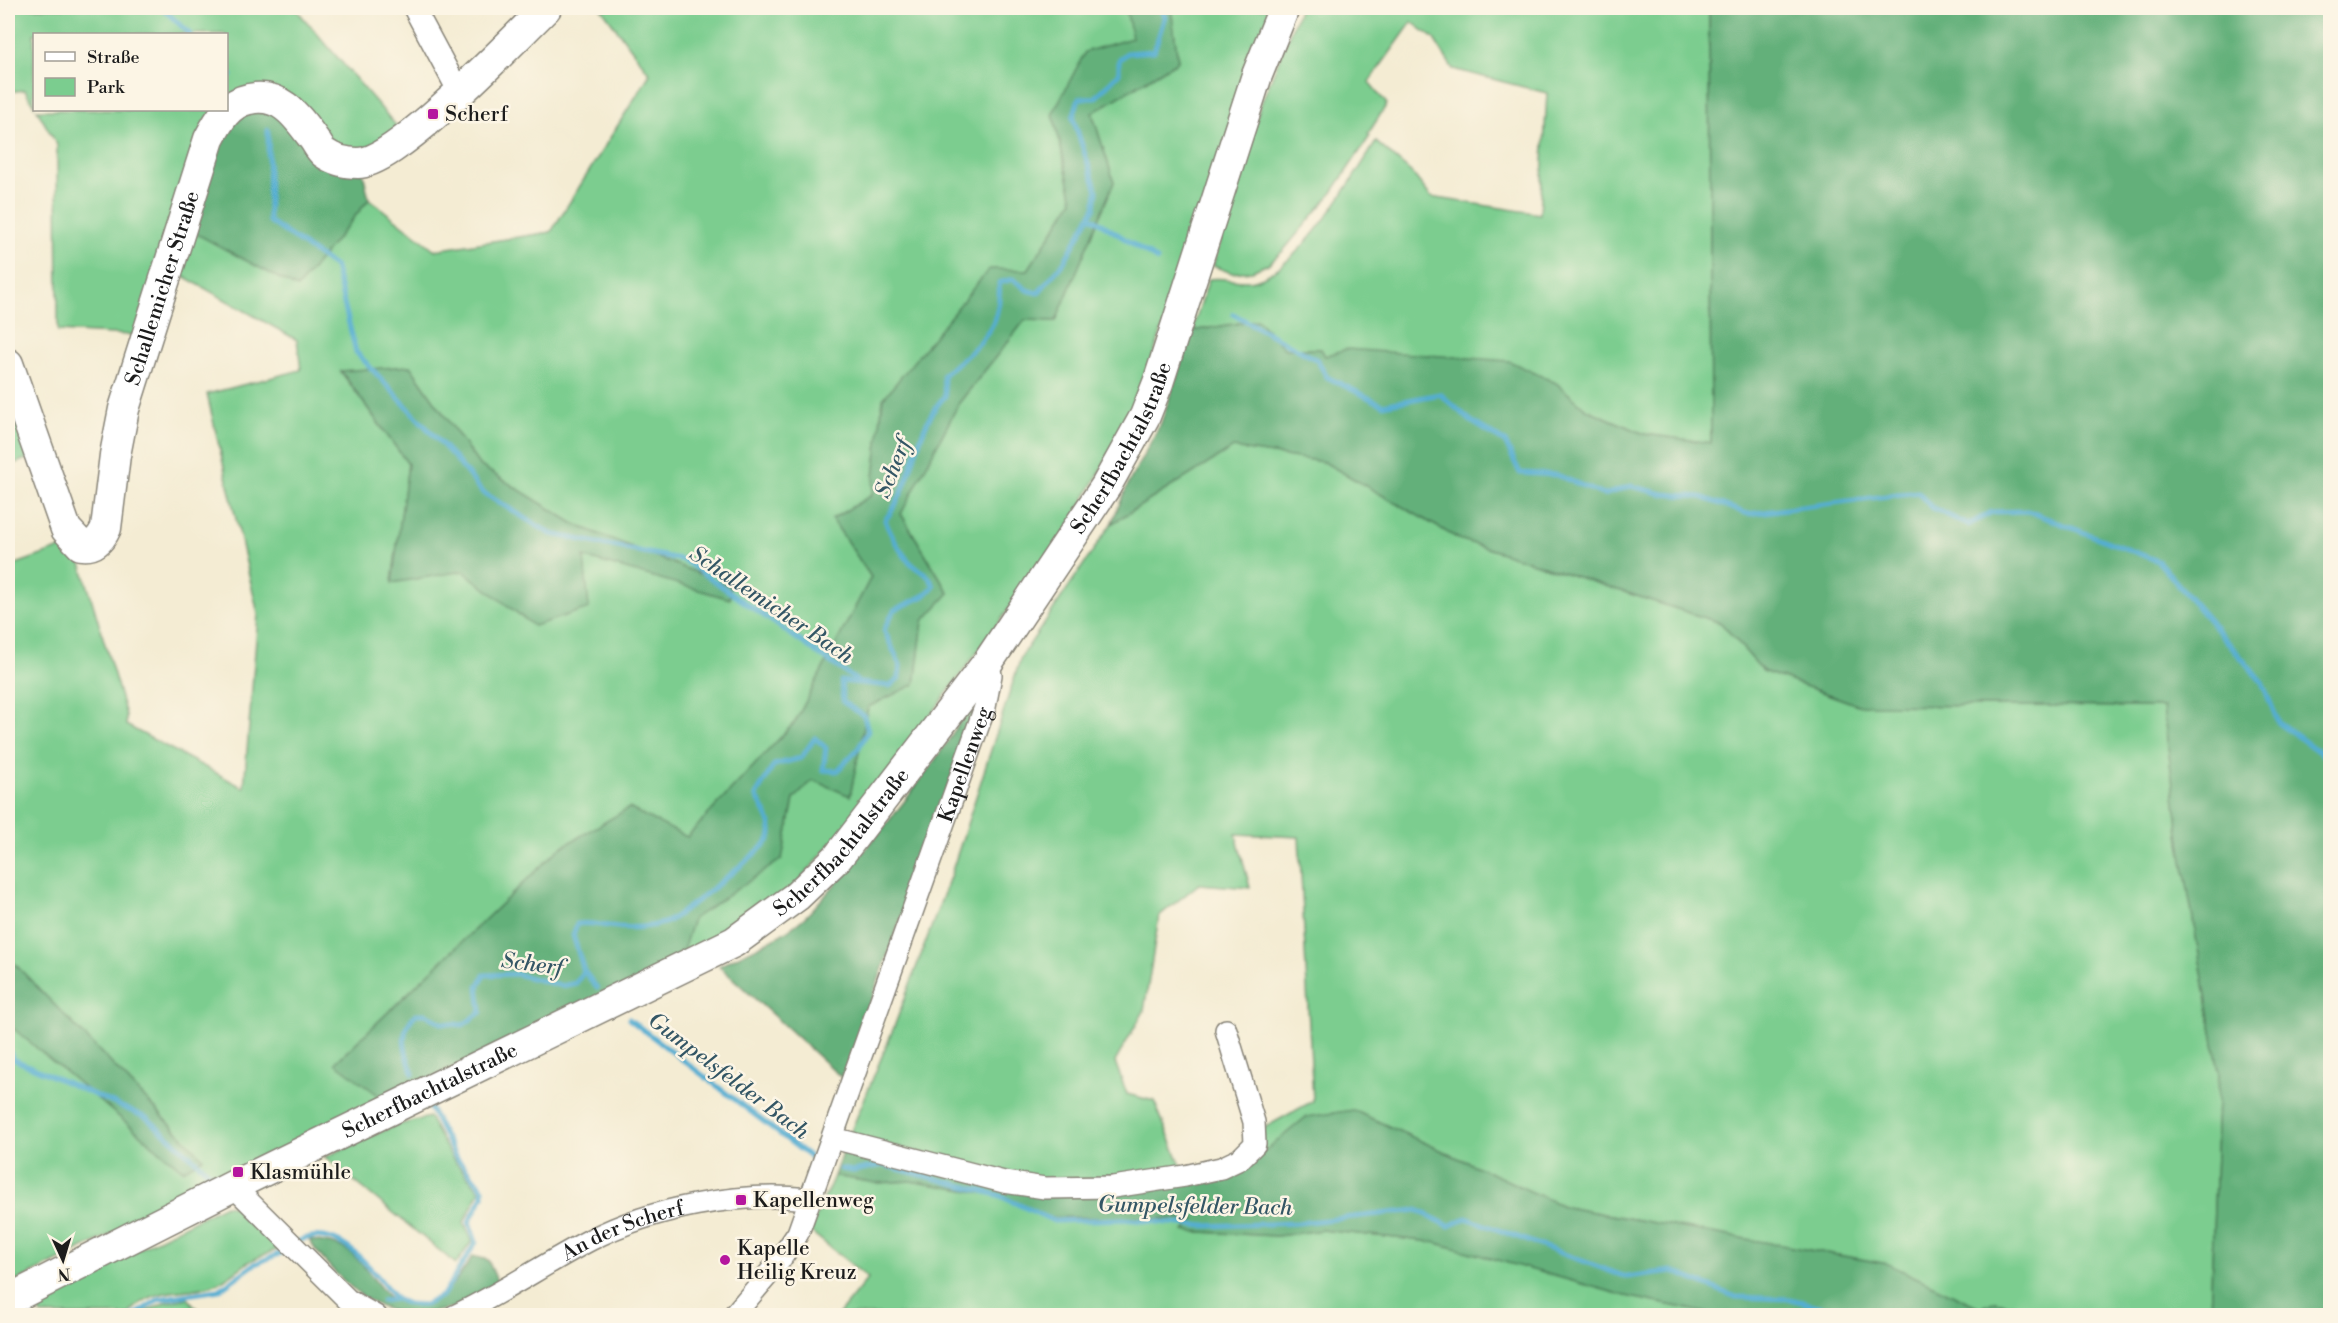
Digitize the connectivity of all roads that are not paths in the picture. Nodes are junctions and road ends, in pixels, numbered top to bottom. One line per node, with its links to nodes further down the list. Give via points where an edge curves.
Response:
1 (414, 8): 4 (street)
2 (546, 8): 4 (main road, Schallemicher Straße)
3 (1284, 8): 8 (main road, Scherfbachtalstraße, via 1257,75 1176,332 1145,416 1079,529)
4 (459, 92): 5 (main road, Schallemicher Straße, via 406,137 361,163 341,161 322,152 280,101 262,96 243,100)
5 (228, 109)
6 (226, 111): 7 (main road, Schallemicher Straße, via 209,139 124,409 106,528 92,545 75,541 63,523)
7 (8, 364)
8 (988, 662): 10 (street, Kapellenweg, via 991,675 985,707); 11 (main road, Scherfbachtalstraße, via 838,857 768,920 734,942 640,989)
9 (1226, 1030): 10 (street, via 1254,1122 1255,1143 1240,1159 1221,1168 1113,1187 1045,1188 1004,1182)
10 (833, 1138): 12 (street, Kapellenweg)
11 (233, 1186): 13 (main road, Scherfbachtalstraße); 14 (street, via 348,1299)
12 (809, 1199): 15 (street, An der Scherf, via 783,1196 647,1214 592,1239); 16 (street, Kapellenweg, via 798,1233)
13 (8, 1300)
14 (376, 1316)
15 (453, 1316)
16 (733, 1316)

